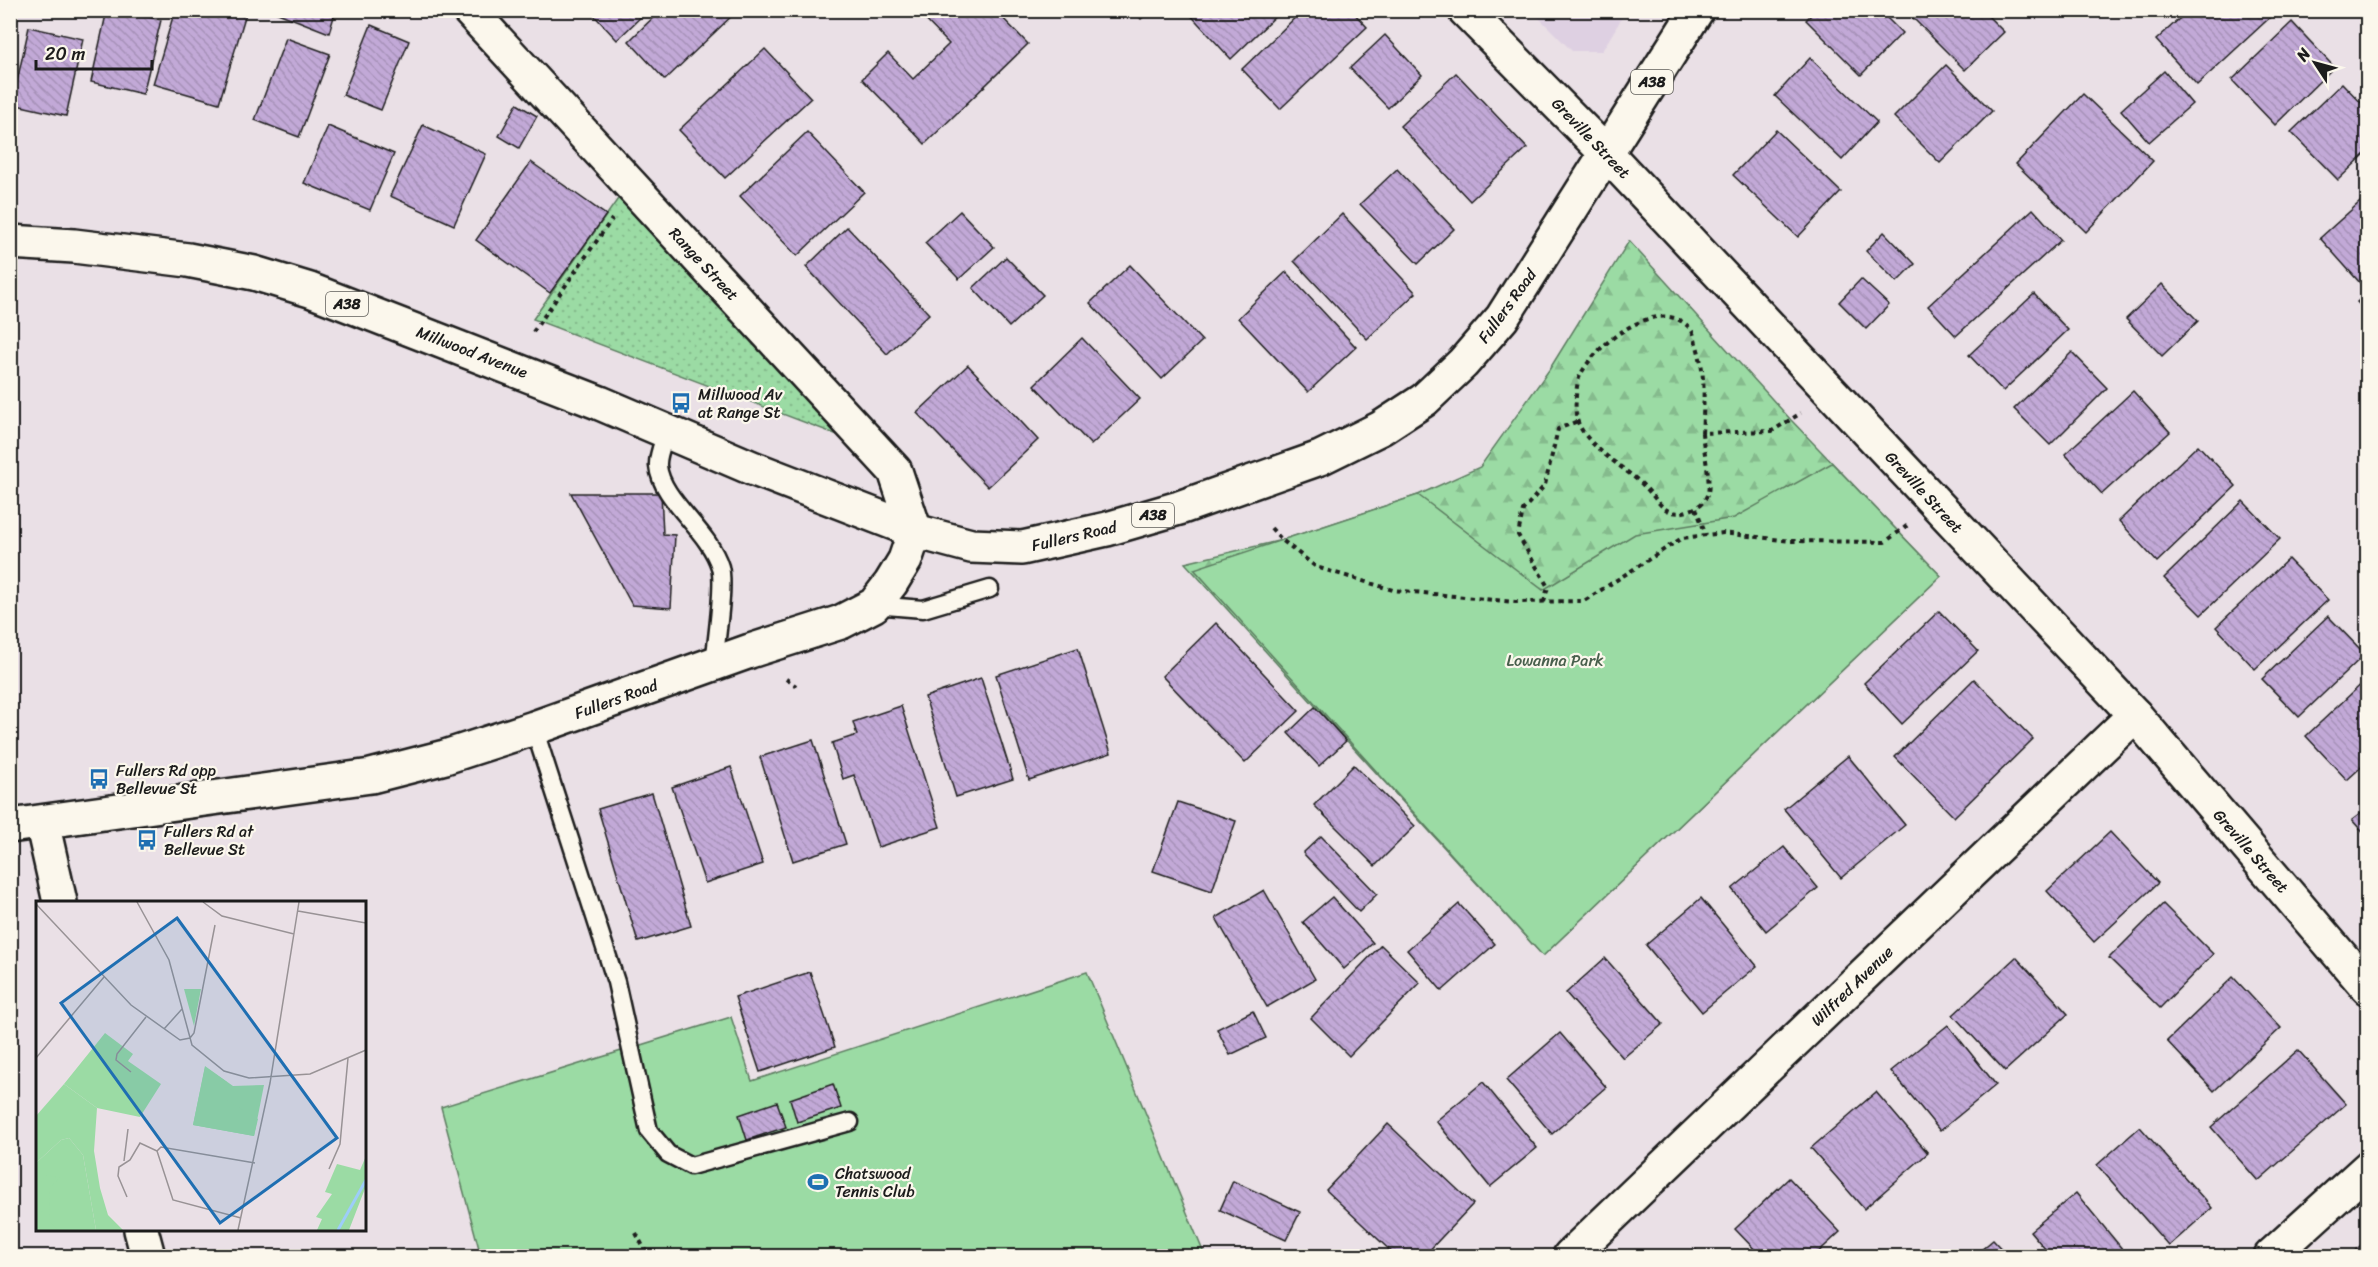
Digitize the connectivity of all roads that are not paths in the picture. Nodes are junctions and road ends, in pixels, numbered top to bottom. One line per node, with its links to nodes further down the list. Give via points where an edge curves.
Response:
1 (469, 10): 7 (street, Range Street, via 895,471)
2 (1465, 10): 4 (street, Greville Street)
3 (1697, 10): 4 (street, Fullers Road / A38)
4 (1607, 154): 7 (street, Fullers Road / A38, via 1482,342 1424,400 1381,428 1320,458 1190,504 1045,544 1022,548 971,546); 11 (street, Greville Street)
5 (10, 242): 6 (street, Millwood Avenue / A38, via 131,252 254,273 405,326)
6 (667, 430): 7 (street, Millwood Avenue / A38, via 752,468); 10 (lane, via 658,464 663,485 701,532 720,568)
7 (915, 531): 9 (street, Fullers Road, via 905,560)
8 (990, 589): 9 (lane, via 923,609)
9 (874, 605): 10 (street, Fullers Road, via 841,622)
10 (714, 664): 12 (street, Fullers Road)
11 (2135, 715): 15 (street, Greville Street); 20 (street, Wilfred Avenue)
12 (534, 728): 13 (street, Fullers Road, via 371,776); 16 (lane, via 616,982 649,1131 668,1154 692,1166)
13 (26, 824): 14 (street)
14 (59, 901)
15 (2367, 988)
16 (850, 1122)
17 (2367, 1168): 21 (street)
18 (141, 1231): 19 (street)
19 (148, 1257)
20 (1570, 1257)
21 (2271, 1257)

